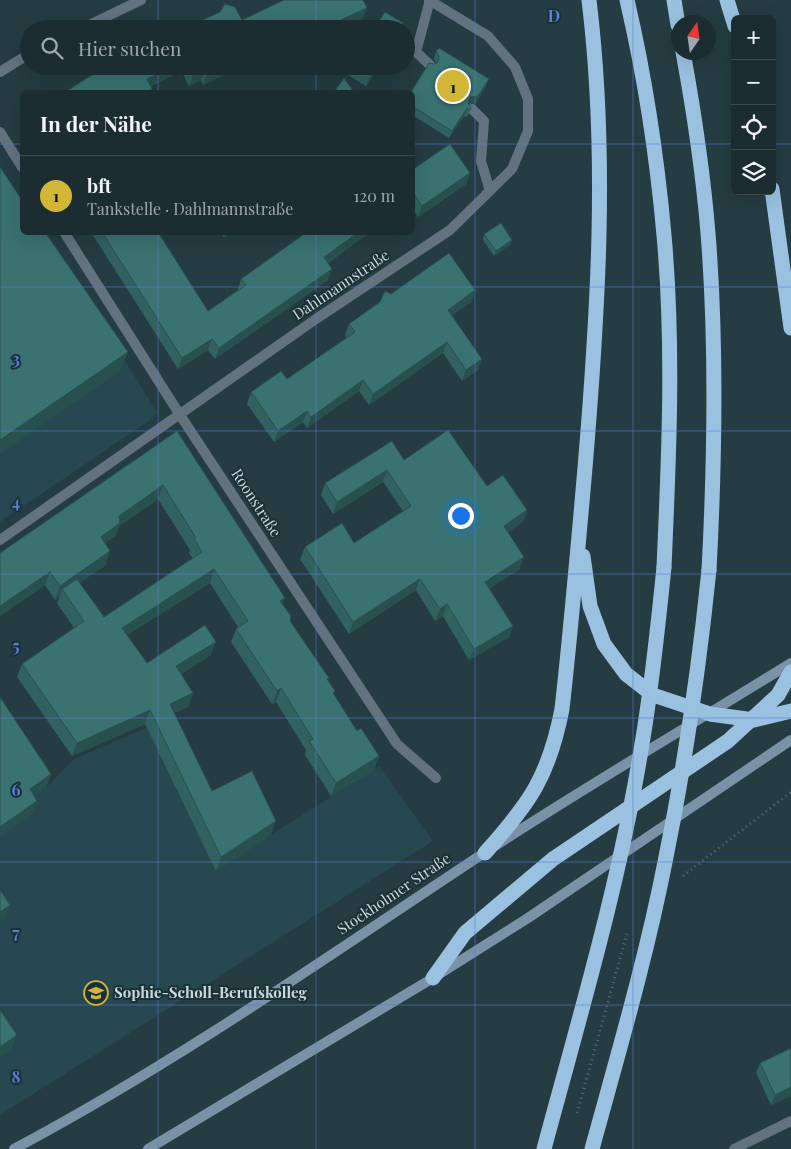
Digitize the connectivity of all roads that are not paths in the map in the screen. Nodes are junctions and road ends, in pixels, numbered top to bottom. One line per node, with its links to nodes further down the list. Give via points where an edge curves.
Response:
1 (141, 0): 9 (street)
2 (430, 0): 12 (street, via 416,52); 17 (street, Dahlmannstraße, via 488,36 515,67 528,99 528,131 512,169)
3 (589, 0): 22 (highway, via 597,78 600,226 597,324)
4 (627, 0): 36 (highway, bridge, via 648,113 664,235 670,441 664,567 656,655 621,852)
5 (674, 0): 7 (highway)
6 (727, 0): 8 (highway)
7 (676, 15)
8 (732, 15)
9 (100, 20)
10 (20, 60): 13 (street)
11 (684, 60): 37 (highway, bridge, via 708,232 714,341 715,453 709,570 700,661 665,863)
12 (430, 65)
13 (0, 72)
14 (472, 109): 17 (street, via 484,121 481,161)
15 (0, 132): 16 (street)
16 (20, 164)
17 (490, 191): 21 (street, Dahlmannstraße, via 450,230)
18 (773, 195): 20 (highway)
19 (66, 235): 21 (street, Roonstraße)
20 (791, 328)
21 (180, 415): 23 (street, Dahlmannstraße); 30 (street, Roonstraße, via 397,744)
22 (580, 527): 27 (highway, via 590,606 604,644 626,674 653,695); 31 (highway, via 562,709 555,746 538,784 518,816)
23 (0, 540)
24 (791, 663): 27 (main road, Stockholmer Straße)
25 (791, 672): 28 (highway, via 778,695)
26 (791, 711): 28 (highway)
27 (710, 714): 28 (highway); 31 (main road, Stockholmer Straße)
28 (754, 720): 32 (highway, via 728,741 553,858 465,933)
29 (791, 740): 32 (main road, via 528,918)
30 (436, 778)
31 (484, 853): 34 (main road, Stockholmer Straße, via 286,984 141,1075)
32 (433, 978): 35 (main road)
33 (791, 1121): 38 (street)
34 (14, 1149)
35 (148, 1149)
36 (544, 1149)
37 (592, 1149)
38 (734, 1149)

